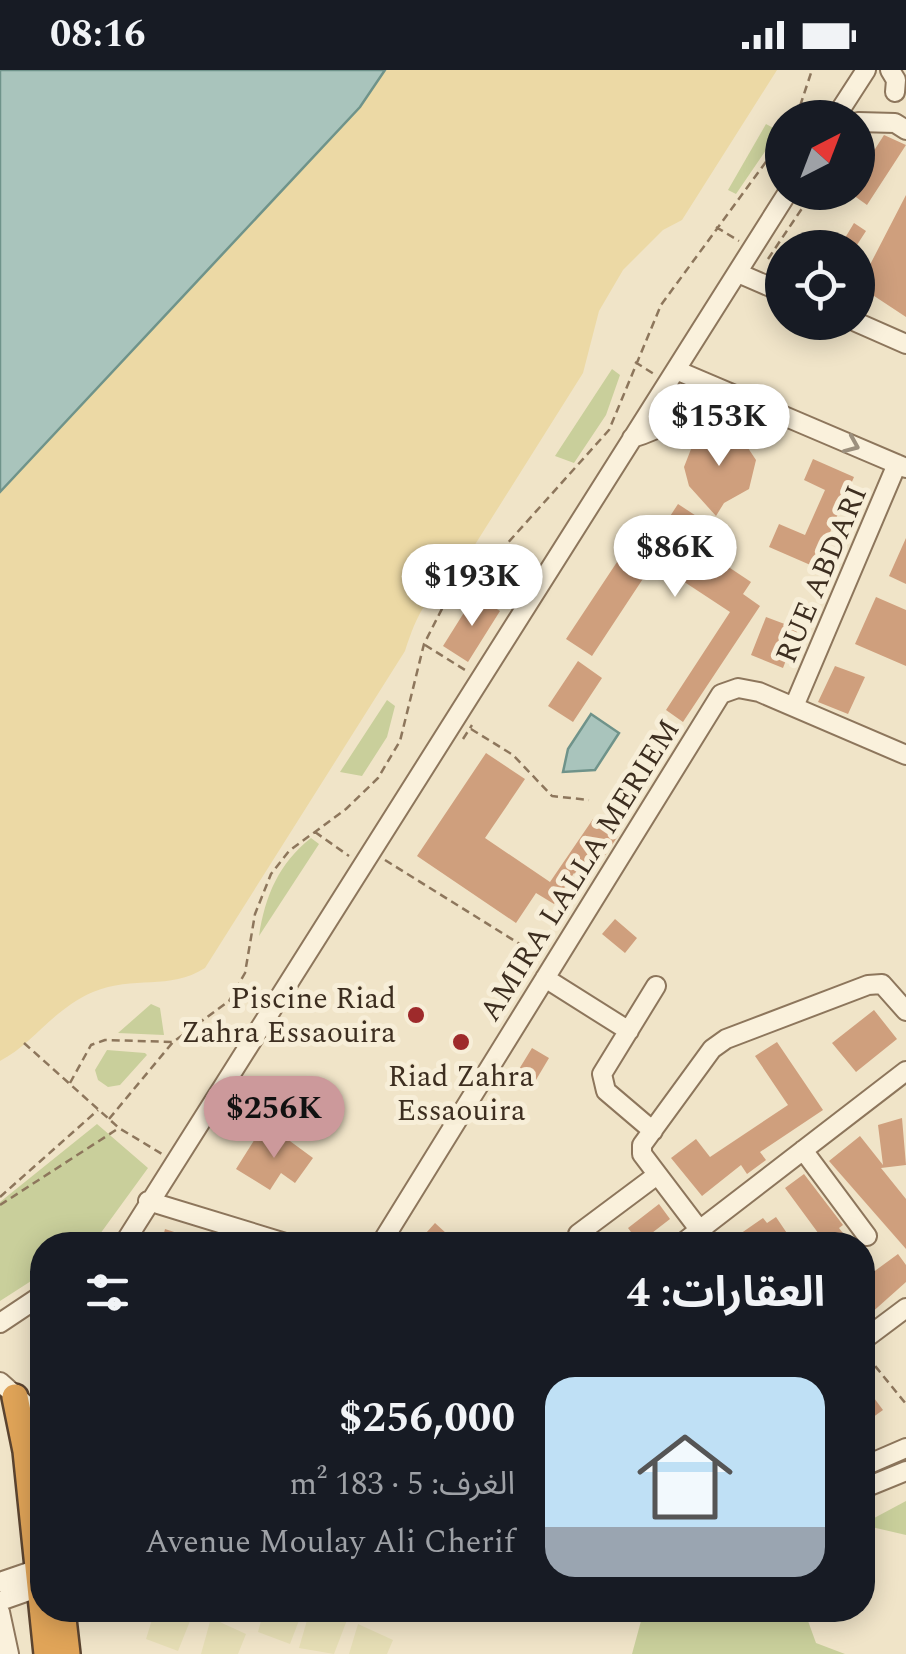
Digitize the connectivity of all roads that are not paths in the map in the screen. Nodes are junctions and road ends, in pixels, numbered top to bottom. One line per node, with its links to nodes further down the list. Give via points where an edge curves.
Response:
1 (866, 70): 3 (street)
2 (890, 70): 5 (street, via 896,80)
3 (848, 100)
4 (875, 123): 5 (street)
5 (880, 123): 6 (street)
6 (906, 130)
7 (777, 210): 8 (street)
8 (738, 273): 9 (street); 12 (street)
9 (765, 285)
10 (875, 330): 11 (street)
11 (906, 344)
12 (672, 376): 13 (street); 14 (street)
13 (713, 386): 14 (street, via 708,398 672,424); 15 (street, one-way to 15)
14 (632, 438): 26 (street)
15 (902, 466): 16 (street, RUE ABDARI)
16 (795, 704): 17 (street, AMIRA LALLA MERIEM); 18 (street, AMIRA LALLA MERIEM, via 738,688 721,694)
17 (906, 756)
18 (549, 972): 21 (street); 29 (street, AMIRA LALLA MERIEM)
19 (656, 986): 21 (street)
20 (906, 1011): 23 (street, via 882,984 868,985 726,1039)
21 (628, 1031): 23 (street, via 602,1074 603,1084)
22 (906, 1072): 24 (street)
23 (652, 1131): 25 (street, via 642,1154)
24 (802, 1150): 32 (street); 33 (street)
25 (657, 1174): 30 (street); 31 (street)
26 (148, 1202): 27 (street); 28 (street)
27 (131, 1232)
28 (248, 1232)
29 (388, 1232)
30 (581, 1232)
31 (700, 1232)
32 (712, 1232)
33 (865, 1232)
34 (30, 1303): 36 (street)
35 (906, 1308): 37 (street)
36 (5, 1319): 38 (street)
37 (875, 1332)
38 (0, 1334)
39 (6, 1385): 40 (street); 45 (highway, via 26,1451)
40 (30, 1403)
41 (906, 1448): 42 (street)
42 (875, 1461)
43 (906, 1470): 44 (street)
44 (875, 1483)
45 (30, 1502)
46 (30, 1580): 47 (street)
47 (0, 1582)
48 (30, 1583): 49 (street)
49 (0, 1601)
50 (0, 1612): 53 (street)
51 (42, 1622): 54 (highway)
52 (63, 1622): 55 (highway)
53 (9, 1654)
54 (46, 1654)
55 (67, 1654)

